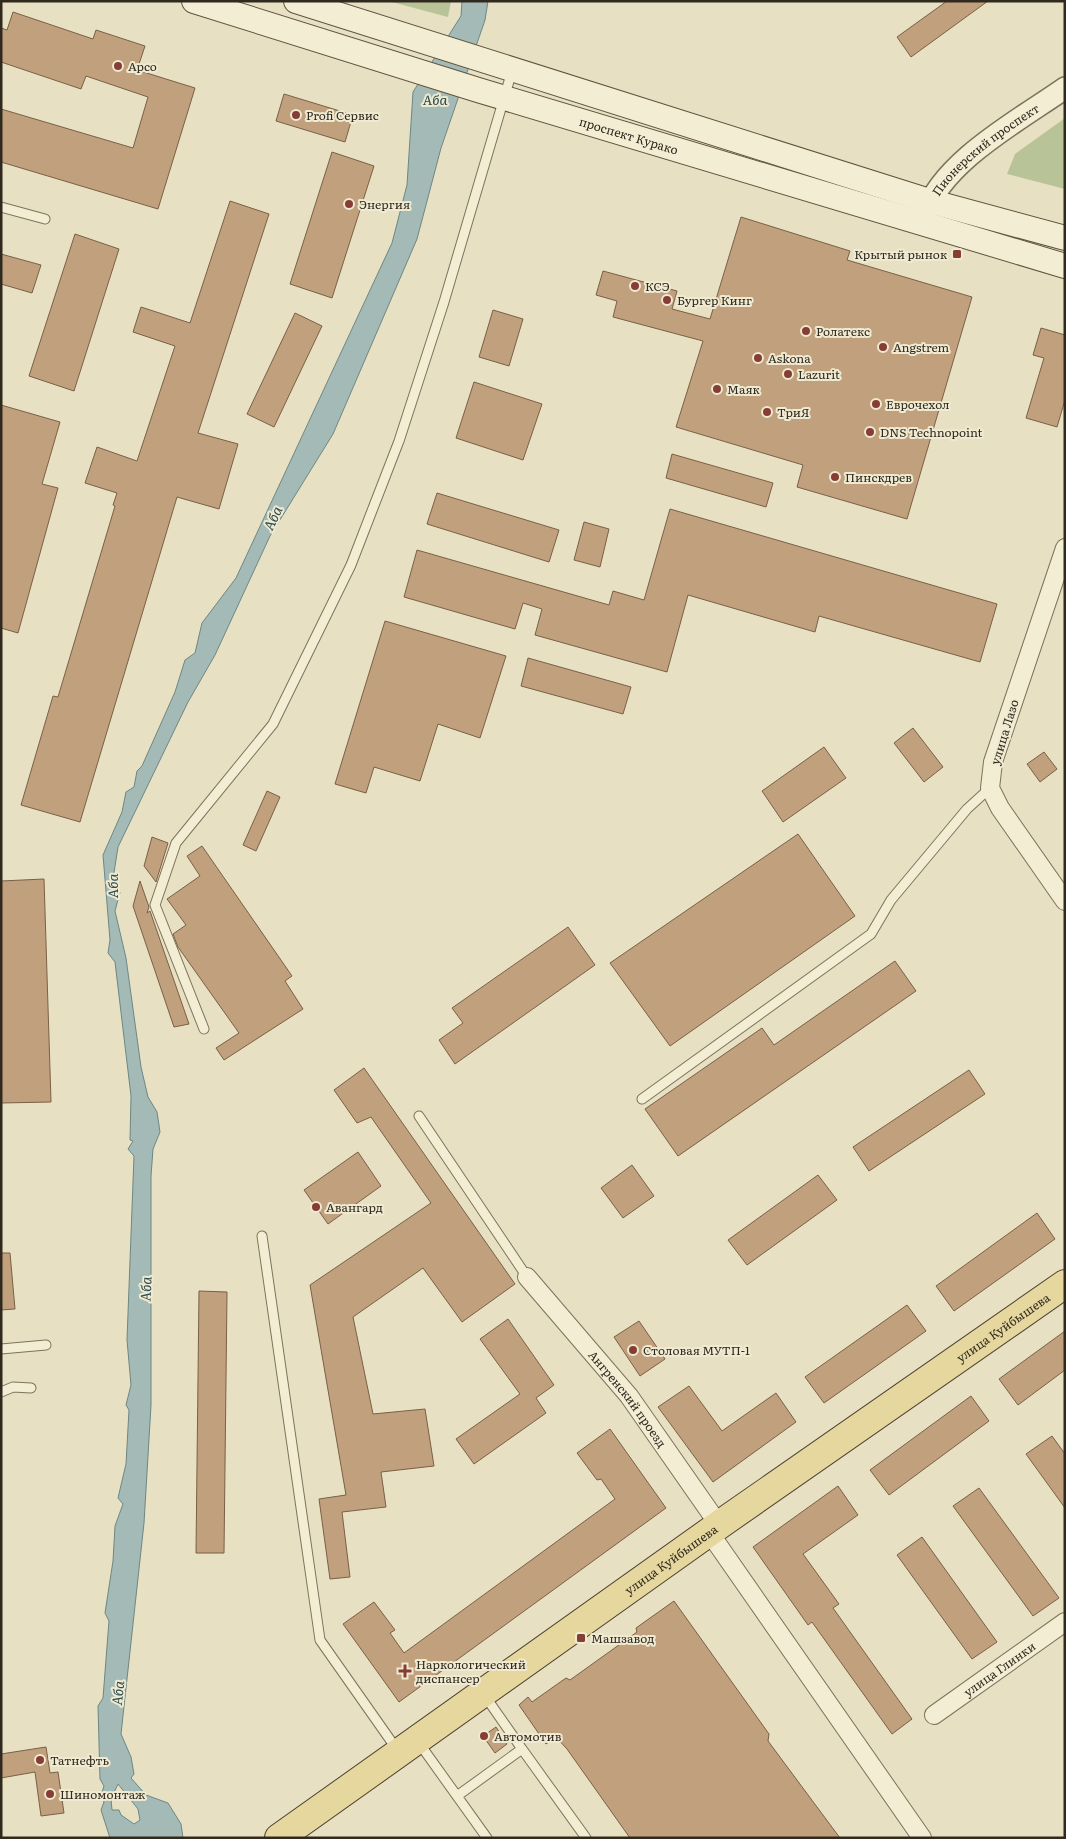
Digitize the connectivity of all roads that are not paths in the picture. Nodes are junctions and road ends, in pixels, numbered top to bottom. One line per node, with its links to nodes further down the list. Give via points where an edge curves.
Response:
1 (194, 1): 5 (main road, проспект Курако)
2 (296, 1): 3 (main road, проспект Курако)
3 (513, 68): 5 (lane); 7 (main road, проспект Курако)
4 (1065, 88): 7 (street, Пионерский проспект, via 960,162)
5 (504, 97): 7 (main road, проспект Курако); 14 (lane, via 446,297 399,441 351,565 273,724 176,842 156,905)
6 (1, 207): 8 (lane)
7 (926, 212): 9 (main road, проспект Курако); 10 (main road, проспект Курако)
8 (46, 219)
9 (1065, 238)
10 (1065, 266)
11 (1065, 548): 12 (street, улица Лазо, via 993,762)
12 (990, 788): 13 (street, via 1000,808); 15 (lane, via 968,809 891,900 871,934)
13 (1065, 901)
14 (204, 1029)
15 (642, 1099)
16 (418, 1116): 18 (lane)
17 (262, 1236): 28 (lane, via 320,1640)
18 (527, 1277): 24 (street, Ангренский проезд, via 629,1396)
19 (1065, 1284): 24 (main road, улица Куйбышева)
20 (46, 1345): 21 (lane)
21 (1, 1349)
22 (31, 1388): 23 (lane, via 13,1387)
23 (1, 1392)
24 (714, 1529): 26 (main road, улица Куйбышева); 34 (street, Ангренский проезд)
25 (1065, 1622): 27 (street, улица Глинки)
26 (483, 1694): 28 (main road, улица Куйбышева); 29 (lane)
27 (934, 1715)
28 (408, 1747): 30 (lane); 31 (main road, улица Куйбышева)
29 (522, 1749): 30 (lane); 33 (lane)
30 (457, 1796): 32 (lane)
31 (279, 1838)
32 (487, 1838)
33 (586, 1838)
34 (922, 1838)

